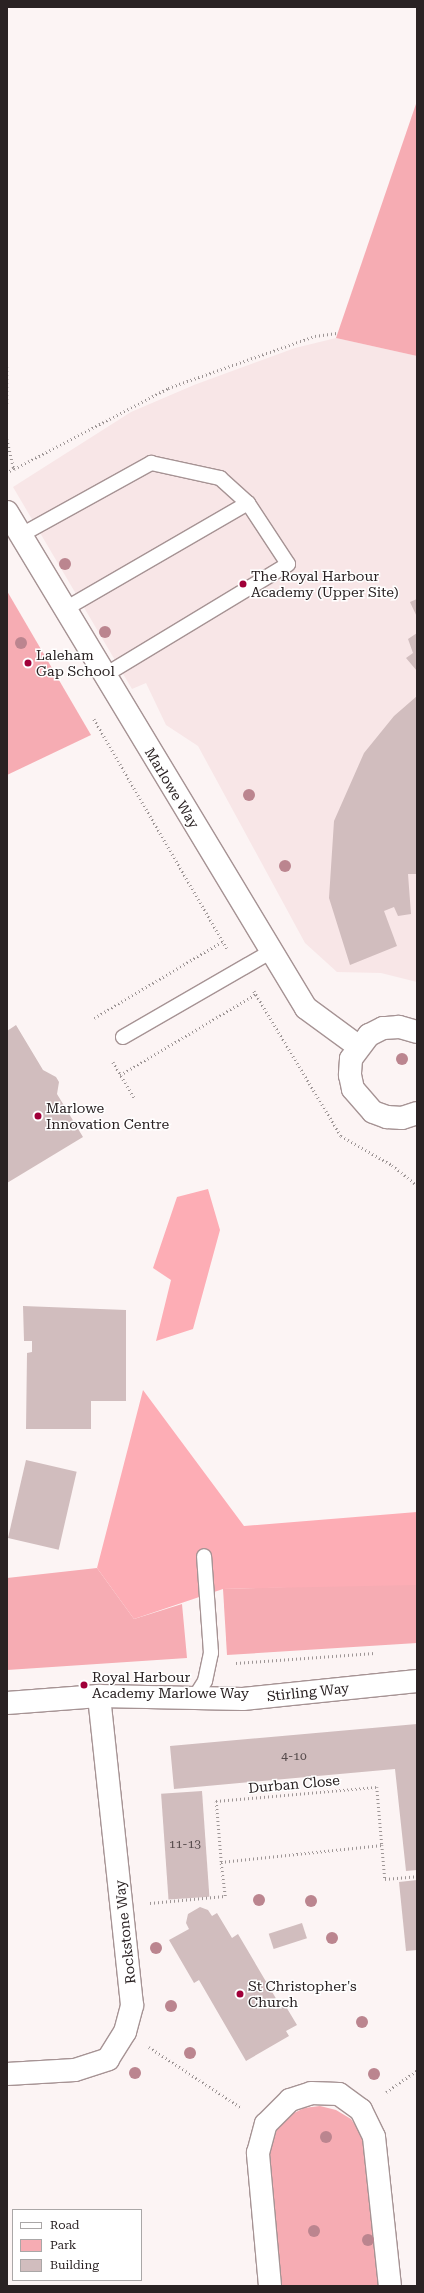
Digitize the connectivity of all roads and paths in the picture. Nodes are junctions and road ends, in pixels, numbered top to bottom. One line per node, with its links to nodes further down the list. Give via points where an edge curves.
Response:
1 (337, 333): 5 (path, via 315,336 168,388)
2 (7, 367): 3 (path)
3 (7, 404)
4 (7, 439): 5 (path)
5 (14, 469): 6 (path)
6 (7, 473)
7 (248, 503): 9 (lane, via 220,478 151,464); 10 (lane); 11 (lane, via 288,564)
8 (7, 512): 9 (street, Marlowe Way)
9 (21, 535): 10 (street, Marlowe Way)
10 (65, 609): 11 (street, Marlowe Way)
11 (105, 675): 13 (street, Marlowe Way)
12 (223, 941): 15 (path)
13 (270, 952): 17 (lane); 18 (street, Marlowe Way, via 306,1008)
14 (256, 994): 20 (path)
15 (94, 1018)
16 (417, 1032): 18 (street, via 399,1027 383,1028 369,1035)
17 (123, 1037)
18 (358, 1046): 22 (street, via 352,1060 350,1075 353,1090 361,1102 373,1112 387,1117)
19 (113, 1061): 20 (path)
20 (120, 1074): 21 (path)
21 (135, 1099)
22 (417, 1114)
23 (204, 1556): 26 (lane, via 211,1653 204,1681)
24 (417, 1681): 26 (street, Stirling Way, via 244,1699)
25 (98, 1696): 26 (street, Stirling Way); 27 (street, Stirling Way); 31 (street, Rockstone Way)
26 (195, 1697)
27 (7, 1703)
28 (382, 1845): 29 (path); 29 (path, Durban Close, via 377,1787 216,1801); 30 (path, Durban Close, via 385,1879)
29 (221, 1862): 31 (path, Durban Close, via 225,1896)
30 (417, 1876)
31 (122, 1906): 32 (street, Rockstone Way, via 132,2006)
32 (125, 2032): 34 (street, Rockstone Way, via 108,2059 75,2070); 36 (path)
33 (417, 2070): 35 (path)
34 (7, 2074)
35 (361, 2110): 36 (street, via 339,2094 311,2093 290,2100); 38 (street, via 374,2137)
36 (266, 2124): 37 (street, via 258,2153)
37 (270, 2286)
38 (390, 2286)

